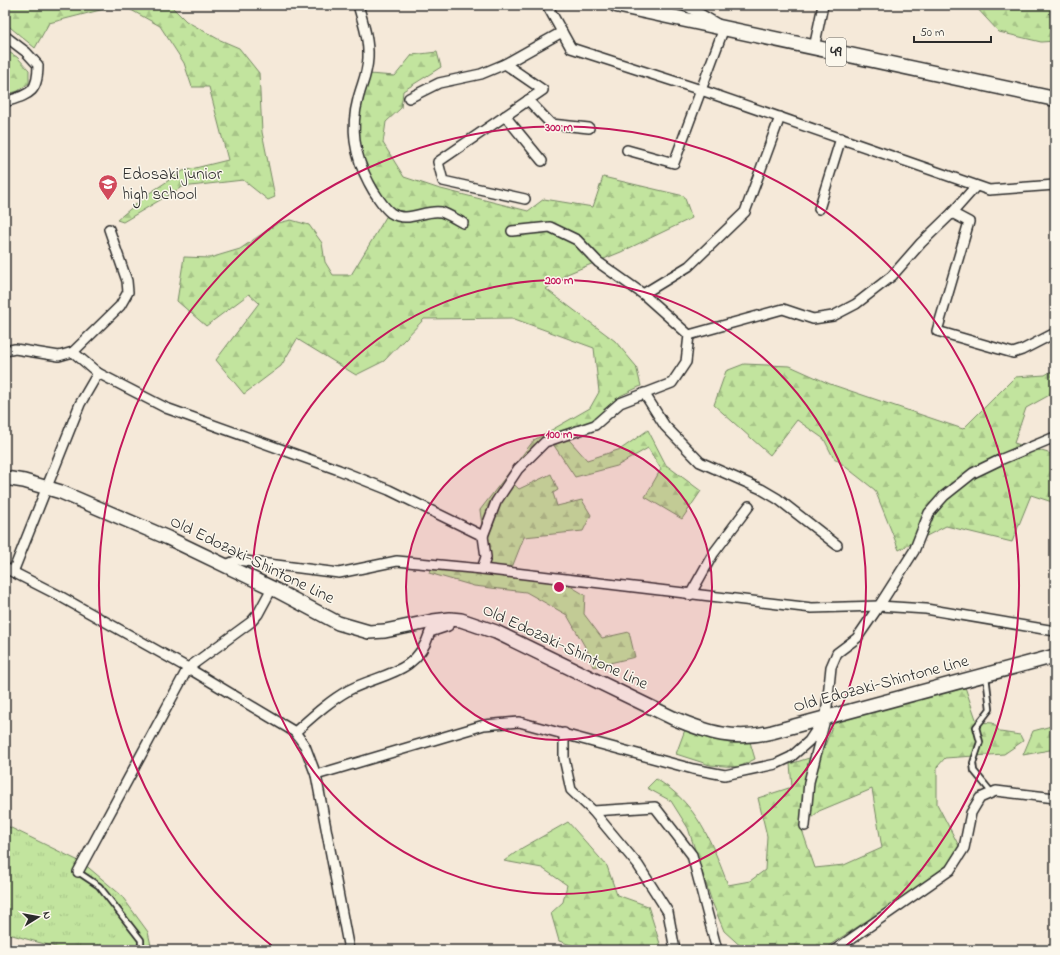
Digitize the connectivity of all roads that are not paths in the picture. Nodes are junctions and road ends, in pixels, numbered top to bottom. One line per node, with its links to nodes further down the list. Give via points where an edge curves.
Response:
1 (358, 5): 27 (street, via 368,40 366,79 358,99 354,124 360,167 372,189 391,212 405,218 441,212)
2 (547, 5): 7 (street)
3 (616, 5): 6 (main road, 49)
4 (685, 5): 6 (street)
5 (822, 5): 9 (street)
6 (724, 28): 9 (main road, 49); 11 (street)
7 (562, 32): 10 (street); 11 (street, via 571,48)
8 (5, 36): 15 (street, via 26,52 38,66 38,82 33,90)
9 (814, 48): 13 (main road, 49)
10 (505, 64): 12 (street, via 481,74 439,83); 14 (street, via 543,90)
11 (701, 90): 17 (street); 20 (street, via 674,162)
12 (409, 98)
13 (1055, 99)
14 (528, 100): 16 (street); 18 (street, via 551,124)
15 (5, 102)
16 (505, 116): 21 (street); 24 (street, via 438,162 443,181)
17 (780, 117): 19 (street); 30 (street, via 745,212 689,266)
18 (589, 128)
19 (841, 138): 23 (street); 25 (street)
20 (627, 150)
21 (542, 161)
22 (1055, 185): 23 (street, via 989,190)
23 (976, 186): 26 (street)
24 (525, 199)
25 (820, 209)
26 (952, 213): 31 (street, via 969,222 937,331 1012,353); 32 (street, via 892,276 856,304 833,316 813,319 783,309)
27 (463, 223)
28 (109, 229): 34 (street, via 127,281 128,292 120,306)
29 (512, 231): 30 (street, via 550,227 578,240 598,262)
30 (643, 294): 32 (street)
31 (1055, 332)
32 (689, 335): 36 (street, via 686,362 672,383)
33 (5, 351): 34 (street, via 15,348 59,356)
34 (73, 352): 35 (street)
35 (98, 373): 39 (street, via 80,404); 41 (street, via 166,408 389,490)
36 (644, 393): 41 (street, via 620,403 595,425 545,442 518,469 496,502); 42 (street, via 665,426 700,462 778,499)
37 (1055, 438): 48 (street, via 1002,459 973,474 944,496 929,514 914,551)
38 (5, 478): 39 (street, Old Edozaki-Shintone Line)
39 (47, 488): 43 (street, Old Edozaki-Shintone Line); 45 (street)
40 (749, 506): 47 (street, via 713,554)
41 (483, 536): 44 (street, via 486,557)
42 (837, 545)
43 (226, 565): 44 (street, via 236,560 339,573 396,561); 46 (street, Old Edozaki-Shintone Line)
44 (482, 569): 47 (street)
45 (9, 570): 52 (street)
46 (272, 588): 49 (street, Old Edozaki-Shintone Line, via 338,623 369,632); 52 (street, via 251,622)
47 (690, 595): 48 (street, via 812,608)
48 (879, 606): 50 (street, via 926,609); 54 (street, via 857,638 837,653 831,667)
49 (450, 619): 54 (street, Old Edozaki-Shintone Line, via 462,620 496,632 673,718 715,733 743,737 758,736); 55 (street, via 448,626 430,632 427,643 410,664 393,674 349,690 330,702)
50 (1055, 631)
51 (1055, 656): 53 (street, Old Edozaki-Shintone Line)
52 (188, 668): 55 (street); 62 (street)
53 (986, 675): 54 (street, Old Edozaki-Shintone Line); 58 (lane, via 990,709 976,727 980,742 973,763 974,771)
54 (826, 716): 56 (street, via 809,741 791,757 776,764 725,775 655,759); 61 (street, via 809,782)
55 (295, 732): 57 (street, via 305,746)
56 (564, 733): 57 (street, via 519,722 484,725); 60 (street, via 564,758 571,790)
57 (316, 775): 64 (street)
58 (992, 793): 59 (street); 67 (street, via 980,798 971,813 964,848 950,870)
59 (1055, 798)
60 (593, 811): 65 (street, via 638,865 668,912); 66 (street, via 656,807 692,856)
61 (805, 826)
62 (78, 872): 63 (lane, via 100,886 141,940)
63 (141, 950)
64 (350, 950)
65 (675, 950)
66 (717, 950)
67 (835, 950)

